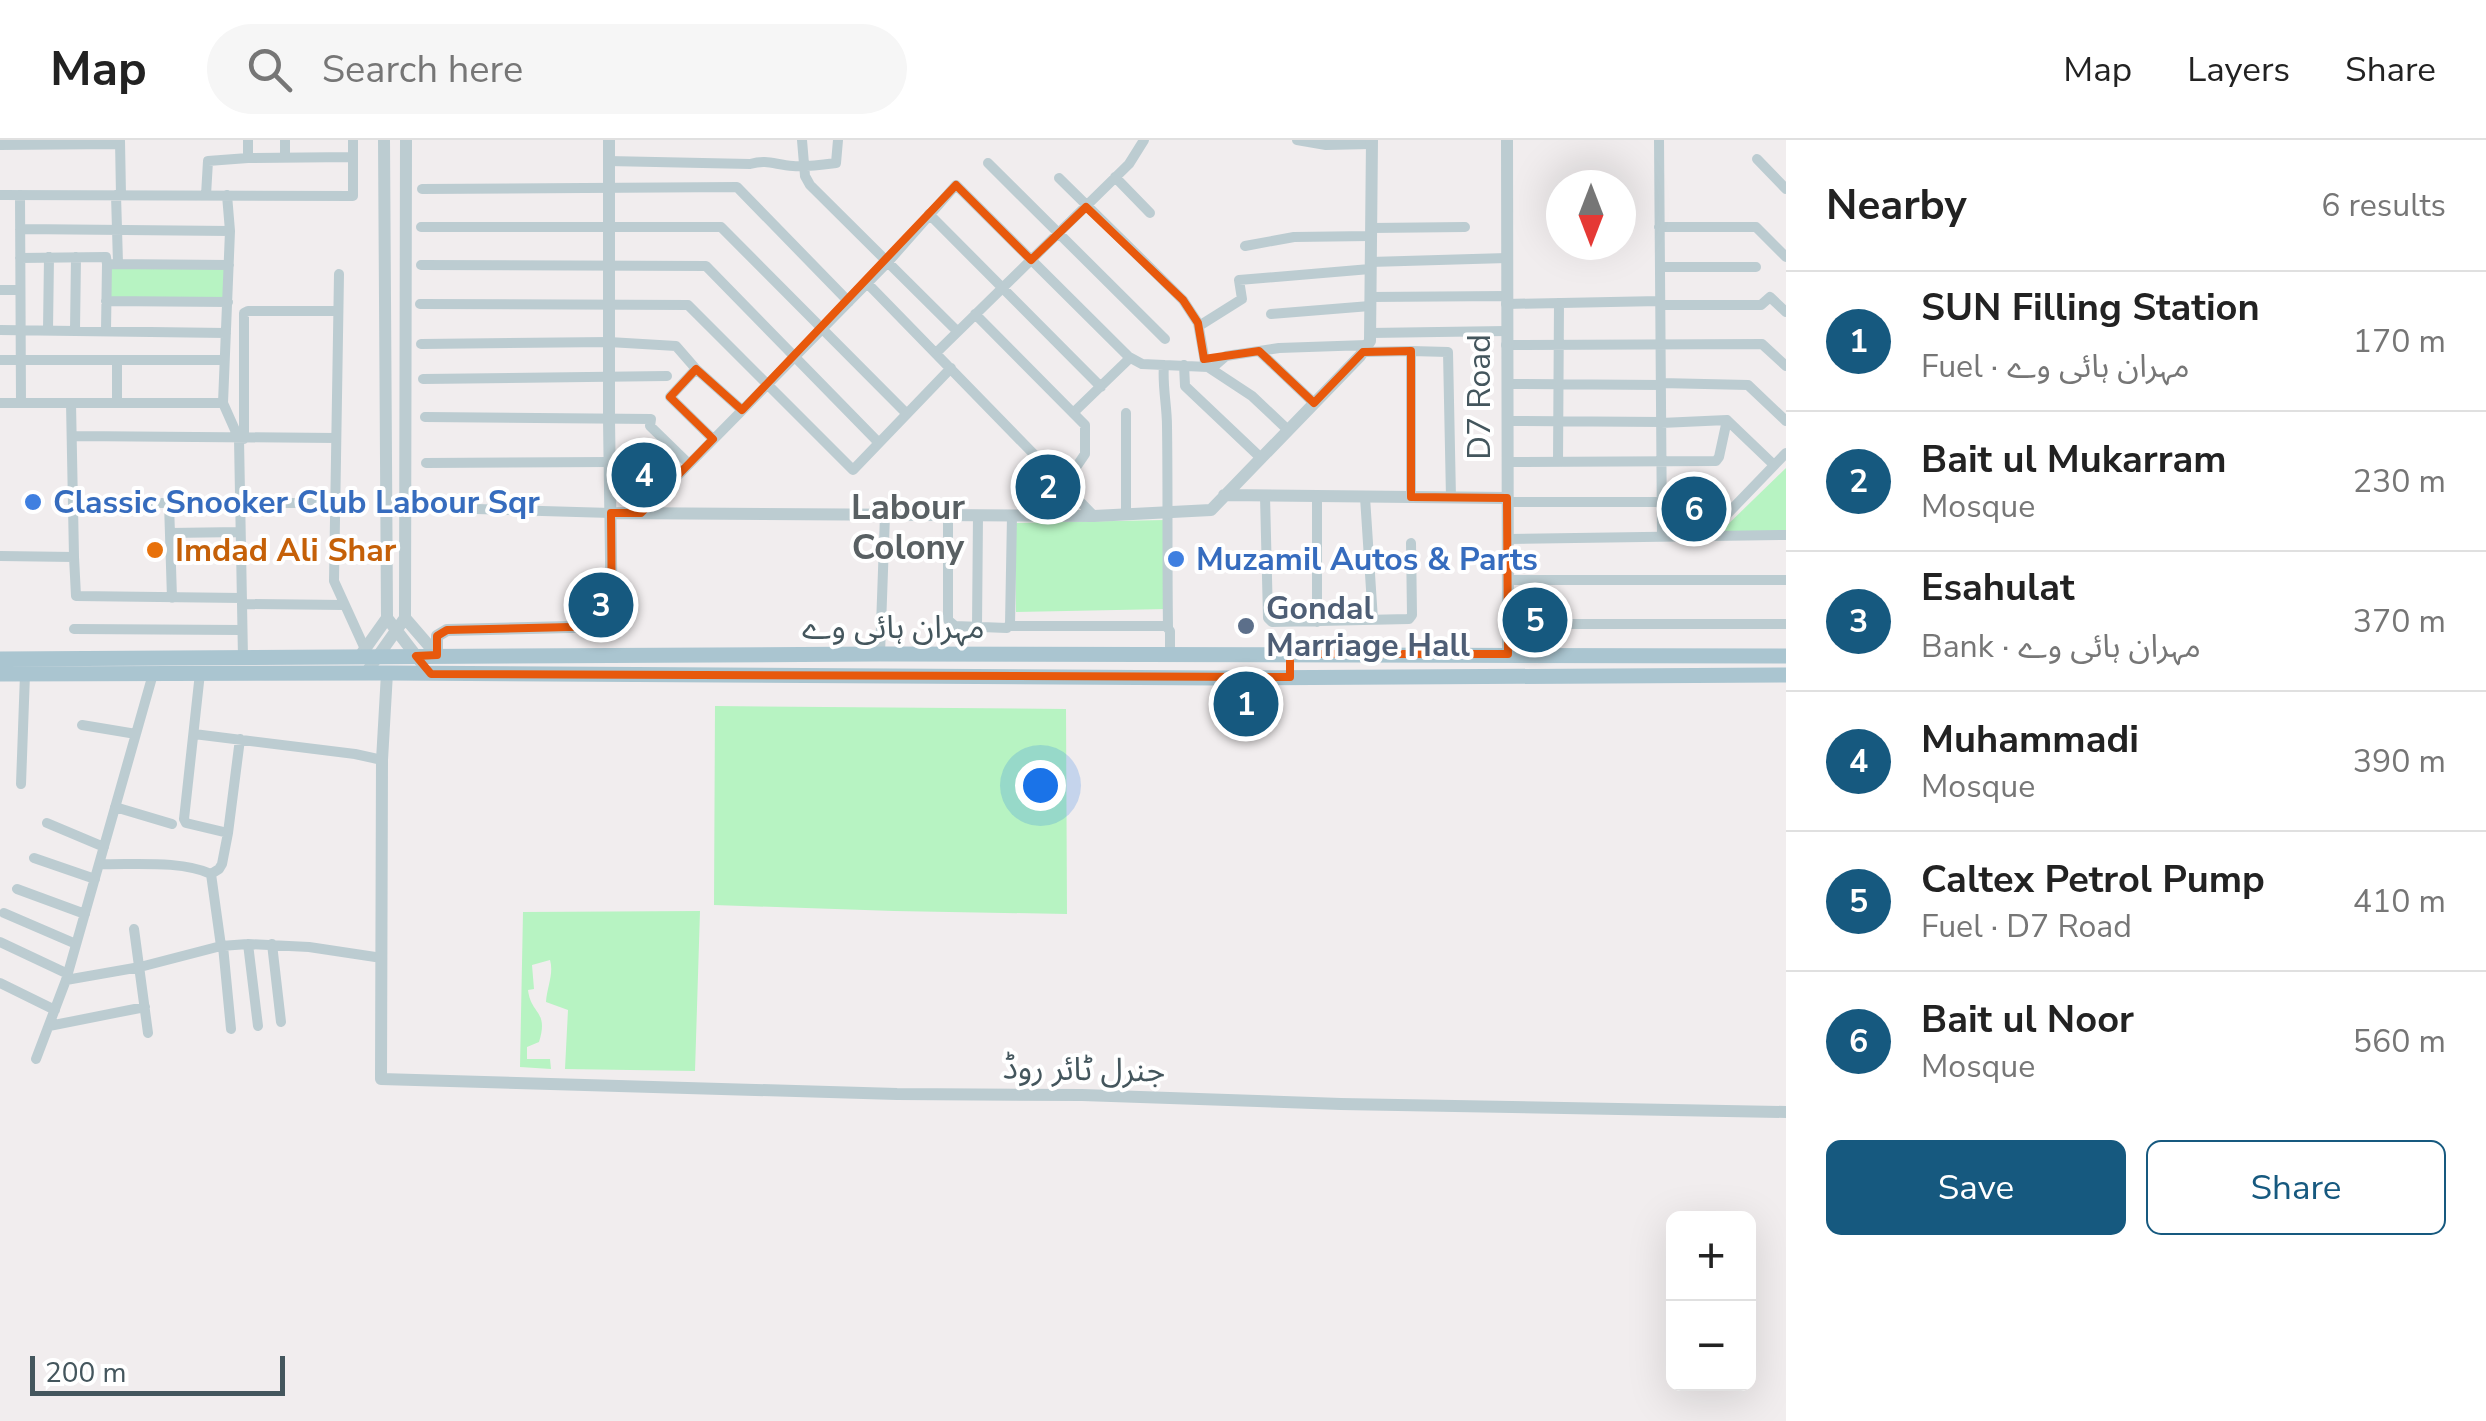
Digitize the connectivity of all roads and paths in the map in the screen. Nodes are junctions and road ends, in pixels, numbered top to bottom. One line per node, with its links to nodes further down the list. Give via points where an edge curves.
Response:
1 (248, 140): 21 (street)
2 (284, 140): 19 (street)
3 (317, 140): 20 (street)
4 (352, 140): 18 (street)
5 (384, 140): 189 (street)
6 (406, 140): 190 (street)
7 (609, 140): 23 (street)
8 (802, 140): 25 (street)
9 (838, 140): 25 (street, via 836,164)
10 (1144, 140): 26 (street)
11 (1297, 140): 16 (street)
12 (1507, 140): 53 (street, D7 Road)
13 (1658, 140): 42 (street)
14 (84, 142): 15 (street); 17 (street)
15 (120, 142): 33 (street)
16 (1372, 142): 46 (street)
17 (0, 145)
18 (352, 156): 20 (street); 35 (street, via 353,196)
19 (285, 157): 20 (street); 21 (street)
20 (318, 157)
21 (248, 158): 34 (street, via 208,160)
22 (1756, 159): 30 (street)
23 (608, 161): 25 (street); 28 (street)
24 (988, 163): 47 (street)
25 (804, 166): 55 (street, via 810,185)
26 (1115, 177): 36 (street); 37 (street)
27 (1059, 178): 36 (street)
28 (608, 186): 29 (street); 40 (street); 71 (street, via 738,187)
29 (422, 189)
30 (1786, 189)
31 (0, 195): 32 (street)
32 (20, 195): 33 (street); 43 (street)
33 (119, 195): 34 (street); 44 (street)
34 (206, 195): 35 (street)
35 (227, 196): 45 (street)
36 (1086, 206): 47 (street); 81 (street, via 1183,300)
37 (1150, 213)
38 (930, 214): 54 (street, via 956,185); 55 (street); 65 (street)
39 (421, 227): 40 (street)
40 (608, 227): 59 (street); 82 (street, via 721,227)
41 (1465, 227): 46 (street)
42 (1659, 227): 50 (street, via 1756,227); 61 (street)
43 (20, 229): 44 (street); 51 (street)
44 (117, 230): 45 (street); 56 (street)
45 (230, 231): 57 (street)
46 (1370, 232): 48 (street); 60 (street)
47 (1058, 233): 54 (street); 91 (street)
48 (1244, 246)
49 (76, 257): 52 (street); 56 (street, via 106,257); 86 (street)
50 (1786, 257)
51 (20, 258): 52 (street); 67 (street)
52 (49, 258): 85 (street)
53 (1506, 258): 60 (street); 68 (street, D7 Road)
54 (1030, 260): 65 (street); 101 (street)
55 (888, 262): 64 (street); 88 (street)
56 (112, 264): 57 (street); 69 (street)
57 (229, 265): 70 (street)
58 (421, 265): 59 (street)
59 (608, 266): 76 (street); 100 (street, via 706,266)
60 (1370, 266): 72 (street); 81 (street, via 1239,280 1242,299)
61 (1660, 266): 62 (street); 74 (street)
62 (1756, 267)
63 (339, 274): 77 (street)
64 (867, 284): 71 (street); 99 (street)
65 (1003, 287): 79 (street); 119 (street)
66 (0, 290): 67 (street)
67 (20, 290): 84 (street)
68 (1506, 300): 72 (street); 73 (street); 90 (street, D7 Road)
69 (106, 301): 70 (street); 87 (street)
70 (228, 302): 89 (street)
71 (849, 302): 82 (street)
72 (1370, 302): 80 (street); 93 (street)
73 (1559, 303): 74 (street); 95 (street)
74 (1660, 303): 78 (street, via 1761,305 1770,296); 96 (street)
75 (420, 304): 76 (street)
76 (608, 306): 92 (street); 117 (street, via 688,305)
77 (338, 311): 139 (street); 141 (street, via 244,313)
78 (1786, 312)
79 (975, 314): 88 (street); 129 (street)
80 (1271, 314)
81 (1199, 326): 110 (street)
82 (822, 329): 100 (street); 128 (street)
83 (0, 330): 84 (street)
84 (20, 330): 85 (street); 103 (street)
85 (48, 330): 86 (street)
86 (75, 330): 87 (street)
87 (106, 330): 89 (street)
88 (957, 332): 99 (street)
89 (226, 333): 105 (street)
90 (1506, 338): 93 (street); 95 (street); 115 (street, D7 Road)
91 (1165, 339)
92 (609, 342): 94 (street); 111 (street, via 676,346); 114 (street)
93 (1366, 343): 97 (street); 98 (street); 120 (street)
94 (421, 344)
95 (1559, 345): 96 (street); 118 (street)
96 (1660, 345): 108 (street, via 1762,344); 116 (street)
97 (1260, 351): 110 (street, via 1226,356); 120 (street)
98 (1411, 352): 157 (street); 158 (street, via 1448,352)
99 (936, 353): 109 (street)
100 (795, 357): 117 (street); 142 (street)
101 (1130, 358): 106 (street); 119 (street)
102 (0, 360): 103 (street)
103 (21, 360): 104 (street); 122 (street)
104 (116, 360): 105 (street); 124 (street)
105 (224, 360): 125 (street)
106 (1164, 364): 107 (street); 167 (street)
107 (1184, 365): 110 (street); 144 (street, via 1186,386)
108 (1786, 366)
109 (951, 368): 128 (street); 152 (street)
110 (1209, 368): 137 (street)
111 (696, 369): 126 (street); 140 (street, via 670,397)
112 (667, 376): 114 (street)
113 (423, 378): 114 (street)
114 (609, 378): 131 (street)
115 (1507, 384): 118 (street); 134 (street, D7 Road)
116 (1660, 384): 118 (street); 133 (street, via 1748,385); 136 (street)
117 (767, 385): 126 (street); 142 (street, via 853,470)
118 (1558, 385): 135 (street)
119 (1101, 387): 129 (street)
120 (1314, 402): 137 (street)
121 (0, 403): 122 (street)
122 (21, 403): 123 (street)
123 (72, 403): 124 (street); 138 (street)
124 (116, 403): 125 (street)
125 (223, 403): 141 (street)
126 (742, 410): 140 (street)
127 (1126, 413): 169 (street)
128 (906, 414): 142 (street)
129 (1073, 414): 152 (street, via 1085,425 1085,454)
130 (425, 417): 131 (street)
131 (609, 420): 147 (street); 150 (street, via 651,419 650,426)
132 (1727, 420): 136 (street); 145 (street, via 1718,460); 151 (street)
133 (1786, 421)
134 (1507, 422): 135 (street); 148 (street, D7 Road)
135 (1558, 422): 136 (street); 149 (street)
136 (1661, 423): 145 (street)
137 (1288, 430): 144 (street)
138 (74, 436): 141 (street); 161 (street)
139 (336, 438): 141 (street); 164 (street)
140 (713, 438): 150 (street)
141 (242, 439): 163 (street)
142 (879, 442)
143 (1786, 453): 151 (street)
144 (1260, 458): 153 (street)
145 (1661, 460): 149 (street); 160 (street)
146 (426, 462): 147 (street)
147 (609, 462): 166 (street)
148 (1507, 462): 149 (street); 159 (street, D7 Road)
149 (1558, 462)
150 (689, 464): 168 (street)
151 (1774, 465): 177 (street)
152 (1064, 485): 174 (street)
153 (1224, 496): 154 (street); 167 (street, via 1211,510)
154 (1265, 496): 155 (street); 192 (street, via 1268,618)
155 (1317, 496): 156 (street); 192 (street)
156 (1365, 497): 157 (street); 191 (street)
157 (1411, 497): 158 (street)
158 (1450, 498): 159 (street)
159 (1508, 500): 160 (street); 180 (street, D7 Road)
160 (1662, 502): 179 (street)
161 (74, 503): 162 (street); 183 (street)
162 (168, 503): 163 (street); 176 (street)
163 (240, 503): 164 (street); 175 (street)
164 (335, 503): 188 (street, via 334,582)
165 (443, 508): 166 (street)
166 (611, 512): 168 (street); 206 (street, via 612,626 446,630 437,636)
167 (1166, 512): 169 (street); 196 (street)
168 (641, 513): 170 (street)
169 (1126, 514): 174 (street)
170 (885, 515): 171 (street); 201 (street)
171 (948, 515): 172 (street); 194 (street, via 948,620)
172 (978, 516): 173 (street); 194 (street)
173 (1012, 516): 174 (street); 195 (street)
174 (1094, 516)
175 (240, 532): 176 (street); 187 (street)
176 (170, 533): 186 (street)
177 (1707, 535): 178 (street); 179 (street)
178 (1786, 535)
179 (1662, 536): 180 (street)
180 (1508, 539): 184 (street, D7 Road)
181 (1410, 544): 191 (street, via 1411,618)
182 (0, 556): 183 (street)
183 (74, 557): 186 (street, via 76,596)
184 (1508, 580): 185 (street); 204 (street, D7 Road)
185 (1786, 580)
186 (172, 598): 187 (street)
187 (242, 601): 188 (street); 198 (street)
188 (344, 604): 200 (street)
189 (387, 618): 199 (street); 200 (street)
190 (405, 618): 199 (street); 206 (street)
191 (1373, 620): 192 (street)
192 (1317, 622)
193 (1786, 624): 205 (street, via 1557,624 1549,631)
194 (977, 626): 195 (street)
195 (1009, 626): 196 (street)
196 (1168, 628): 202 (street)
197 (74, 629): 198 (street)
198 (242, 630): 209 (street)
199 (396, 630): 200 (street); 207 (street)
200 (368, 654): 207 (main road, مہران ہائی وے); 209 (main road, مہران ہائی وے); 215 (street)
201 (880, 654): 202 (main road, مہران ہائی وے); 206 (main road, مہران ہائی وے)
202 (1170, 654): 203 (main road, مہران ہائی وے)
203 (1290, 654): 204 (main road, مہران ہائی وے); 219 (main road)
204 (1508, 654): 205 (main road, مہران ہائی وے)
205 (1548, 654): 208 (main road, مہران ہائی وے)
206 (436, 655): 207 (main road, مہران ہائی وے)
207 (416, 656): 217 (street)
208 (1786, 656)
209 (243, 658): 210 (main road, مہران ہائی وے)
210 (0, 660)
211 (200, 673): 214 (main road, مہران ہائی وے); 215 (main road, مہران ہائی وے); 222 (street)
212 (0, 674): 213 (main road, مہران ہائی وے)
213 (25, 674): 214 (main road, مہران ہائی وے); 225 (street)
214 (153, 674): 221 (street)
215 (366, 674): 216 (main road, مہران ہائی وے)
216 (387, 674): 217 (main road, مہران ہائی وے); 224 (street)
217 (431, 674): 219 (main road, مہران ہائی وے)
218 (1786, 675): 219 (main road, مہران ہائی وے)
219 (1290, 677)
220 (82, 724): 221 (street)
221 (136, 734): 226 (street)
222 (194, 734): 223 (street); 229 (street, via 184,819)
223 (240, 740): 224 (street); 229 (street)
224 (382, 760): 244 (street)
225 (21, 784)
226 (115, 808): 228 (street); 230 (street)
227 (47, 823): 230 (street)
228 (172, 824)
229 (228, 832): 233 (street, via 222,864)
230 (104, 846): 232 (street)
231 (34, 858): 234 (street)
232 (99, 864): 233 (street); 234 (street)
233 (211, 874): 243 (street)
234 (95, 879): 237 (street)
235 (16, 889): 237 (street)
236 (4, 913): 240 (street)
237 (85, 914): 240 (street)
238 (134, 929): 245 (street)
239 (0, 942): 246 (street)
240 (76, 944): 246 (street)
241 (248, 944): 242 (street); 243 (street); 252 (street)
242 (272, 944): 244 (street); 250 (street)
243 (222, 946): 245 (street); 253 (street)
244 (382, 958): 256 (street, جنرل ٹائر روڈ, via 381,1079)
245 (140, 967): 246 (street); 248 (street)
246 (67, 976): 249 (street)
247 (1, 988): 249 (street)
248 (145, 1007): 251 (street); 254 (street)
249 (55, 1010): 251 (street)
250 (281, 1022)
251 (48, 1026): 255 (street)
252 (258, 1026)
253 (231, 1028)
254 (148, 1033)
255 (36, 1059)
256 (1786, 1112)

